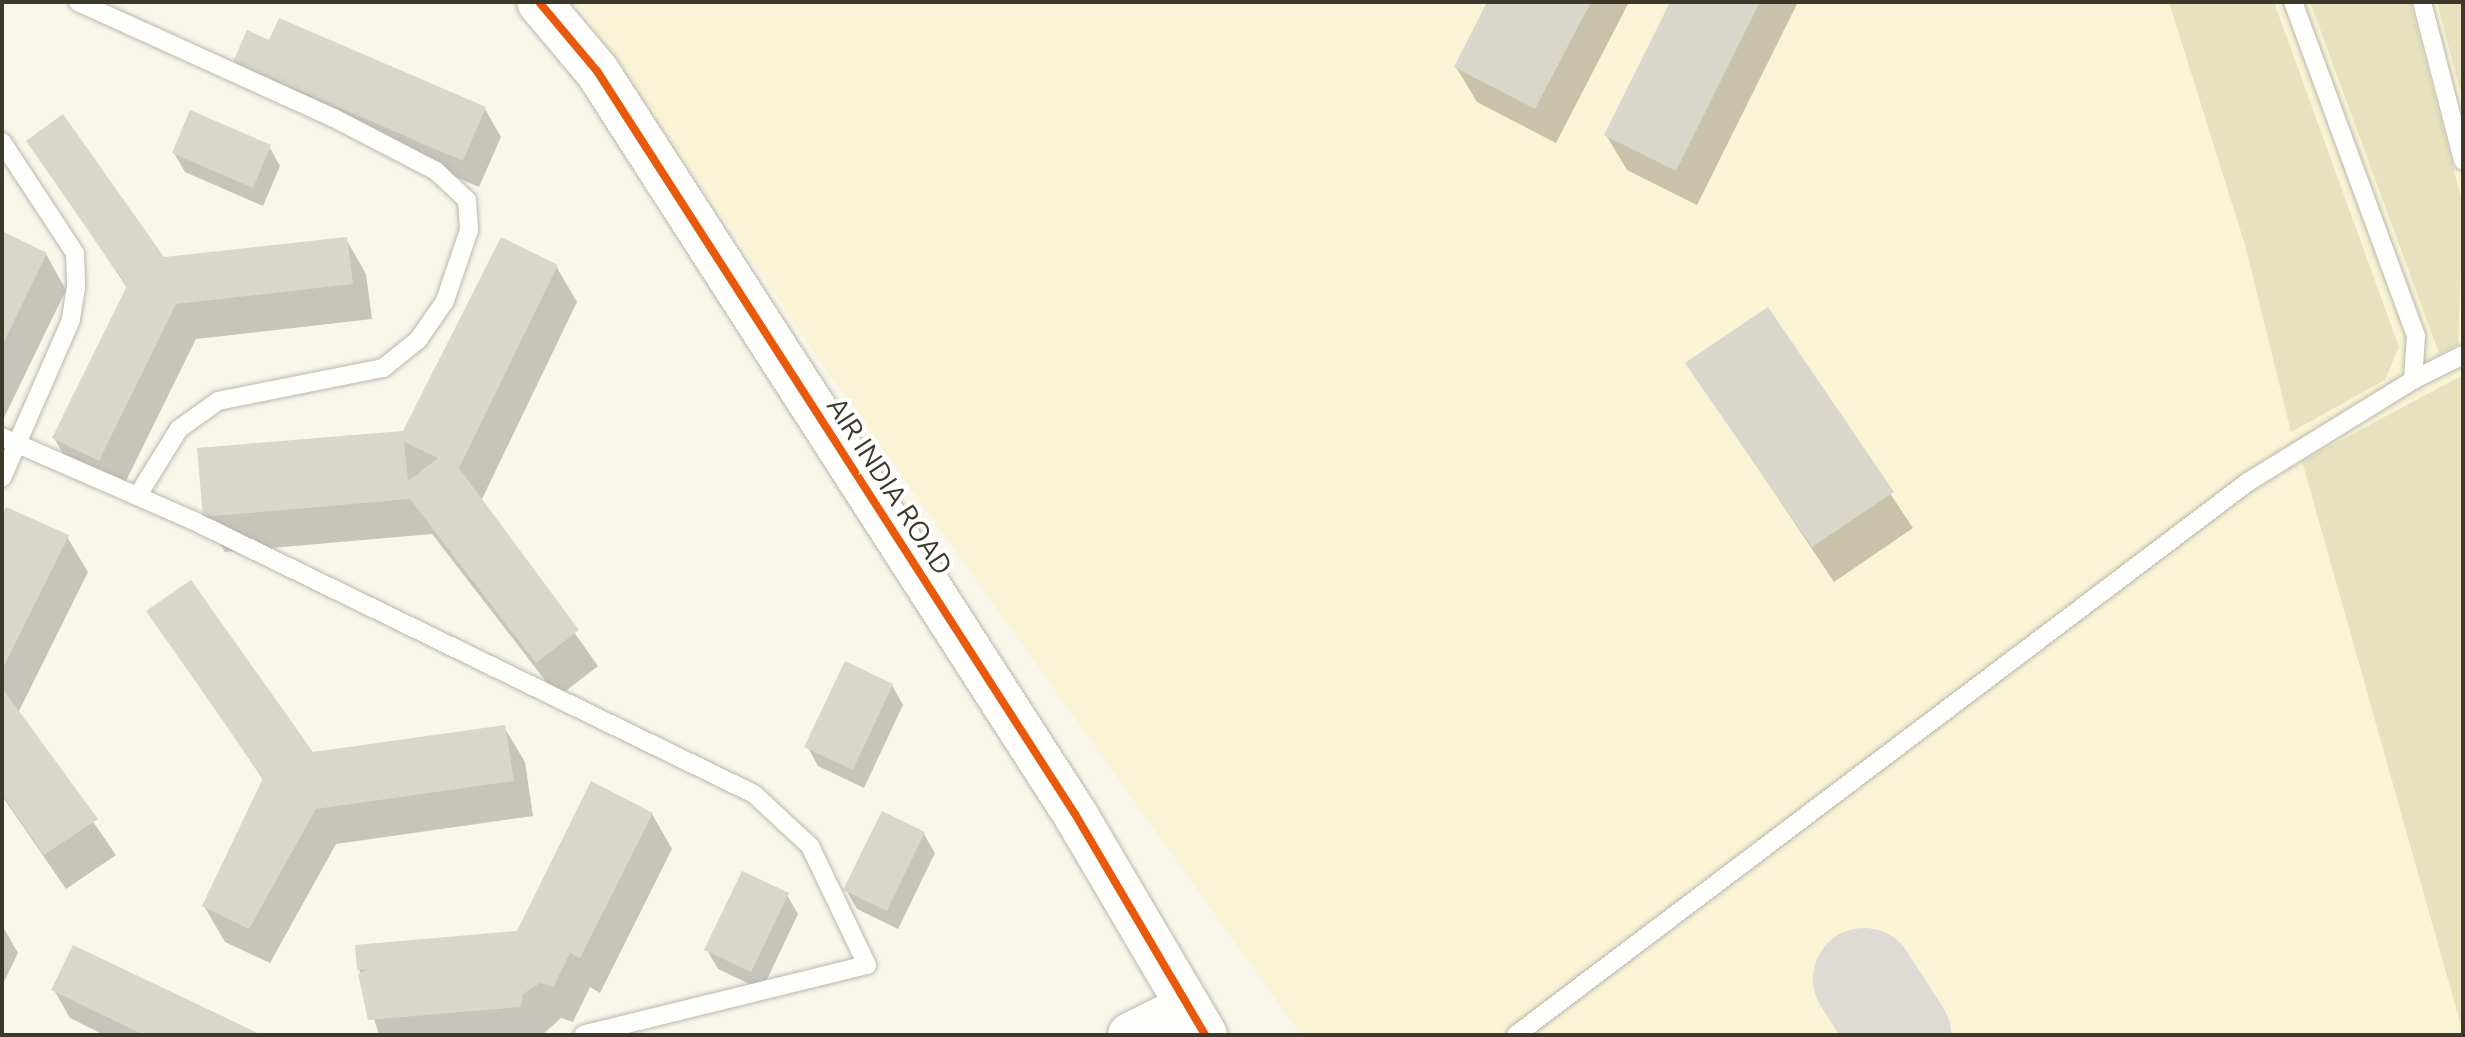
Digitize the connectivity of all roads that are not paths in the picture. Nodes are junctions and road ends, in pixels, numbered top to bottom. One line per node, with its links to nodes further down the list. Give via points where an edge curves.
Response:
1 (78, 2): 11 (lane, via 334,118 436,171 467,200 469,230 445,301 418,340 383,368 218,401 179,429)
2 (539, 2): 12 (street, AIR INDIA ROAD, via 597,71 1075,814)
3 (2293, 2): 8 (lane, via 2416,336)
4 (2422, 2): 6 (lane)
5 (2, 142): 9 (lane, via 75,253 71,320)
6 (2463, 161)
7 (2463, 355): 8 (lane)
8 (2413, 380): 15 (lane, via 2248,482)
9 (10, 441): 10 (lane); 11 (lane)
10 (2, 478)
11 (138, 495): 13 (lane, via 754,794 810,846 867,965)
12 (1196, 1020): 14 (street)
13 (583, 1035)
14 (1130, 1035)
15 (1516, 1035)

